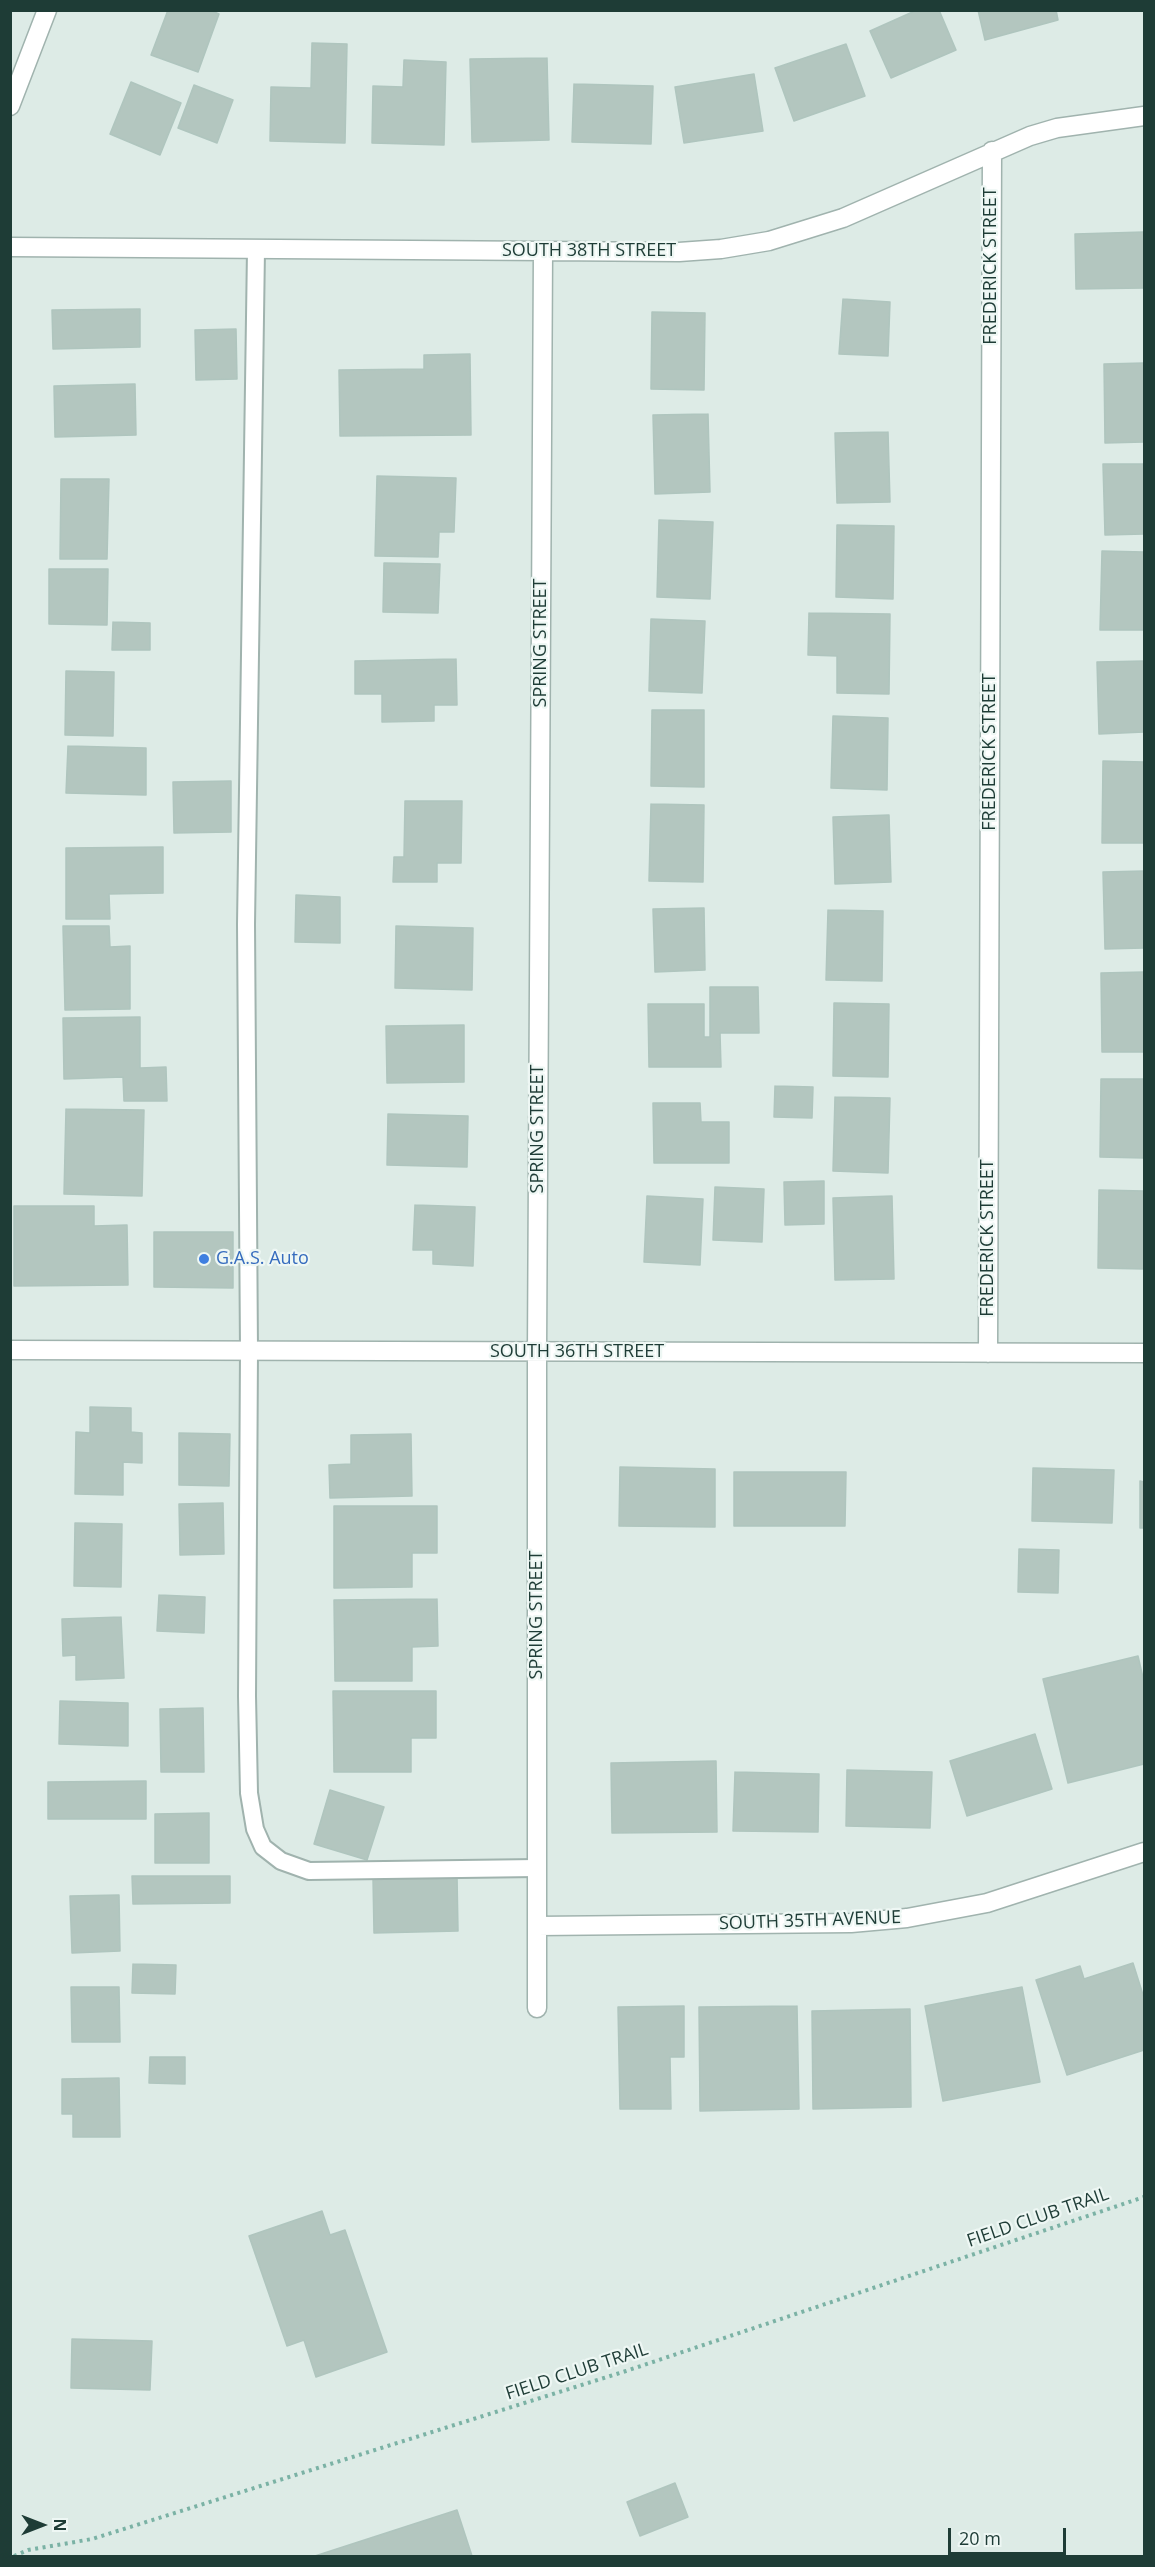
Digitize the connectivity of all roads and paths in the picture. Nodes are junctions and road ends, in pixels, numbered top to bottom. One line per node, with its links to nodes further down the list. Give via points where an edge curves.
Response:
1 (47, 10): 2 (street)
2 (10, 106)
3 (1144, 116): 4 (street, SOUTH 38TH STREET, via 1057,128)
4 (992, 151): 7 (street, SOUTH 38TH STREET, via 843,218 769,241 679,252); 11 (street, FREDERICK STREET)
5 (10, 247): 6 (street, SOUTH 38TH STREET)
6 (256, 250): 7 (street, SOUTH 38TH STREET); 9 (lane, via 246,924)
7 (543, 251): 10 (street, SPRING STREET)
8 (10, 1350): 9 (street, SOUTH 36TH STREET)
9 (249, 1351): 10 (street, SOUTH 36TH STREET); 14 (lane, via 249,1793 263,1847 282,1861 309,1871)
10 (537, 1352): 11 (street, SOUTH 36TH STREET); 14 (street, SPRING STREET)
11 (988, 1353): 12 (street, SOUTH 36TH STREET)
12 (1144, 1353)
13 (1144, 1852): 15 (street, SOUTH 35TH AVENUE, via 987,1903 907,1918 851,1923)
14 (537, 1868): 15 (street, SPRING STREET)
15 (537, 1926): 16 (street, SPRING STREET)
16 (537, 2008)
17 (1144, 2197): 18 (path, FIELD CLUB TRAIL, via 626,2371 92,2539)
18 (14, 2556)

